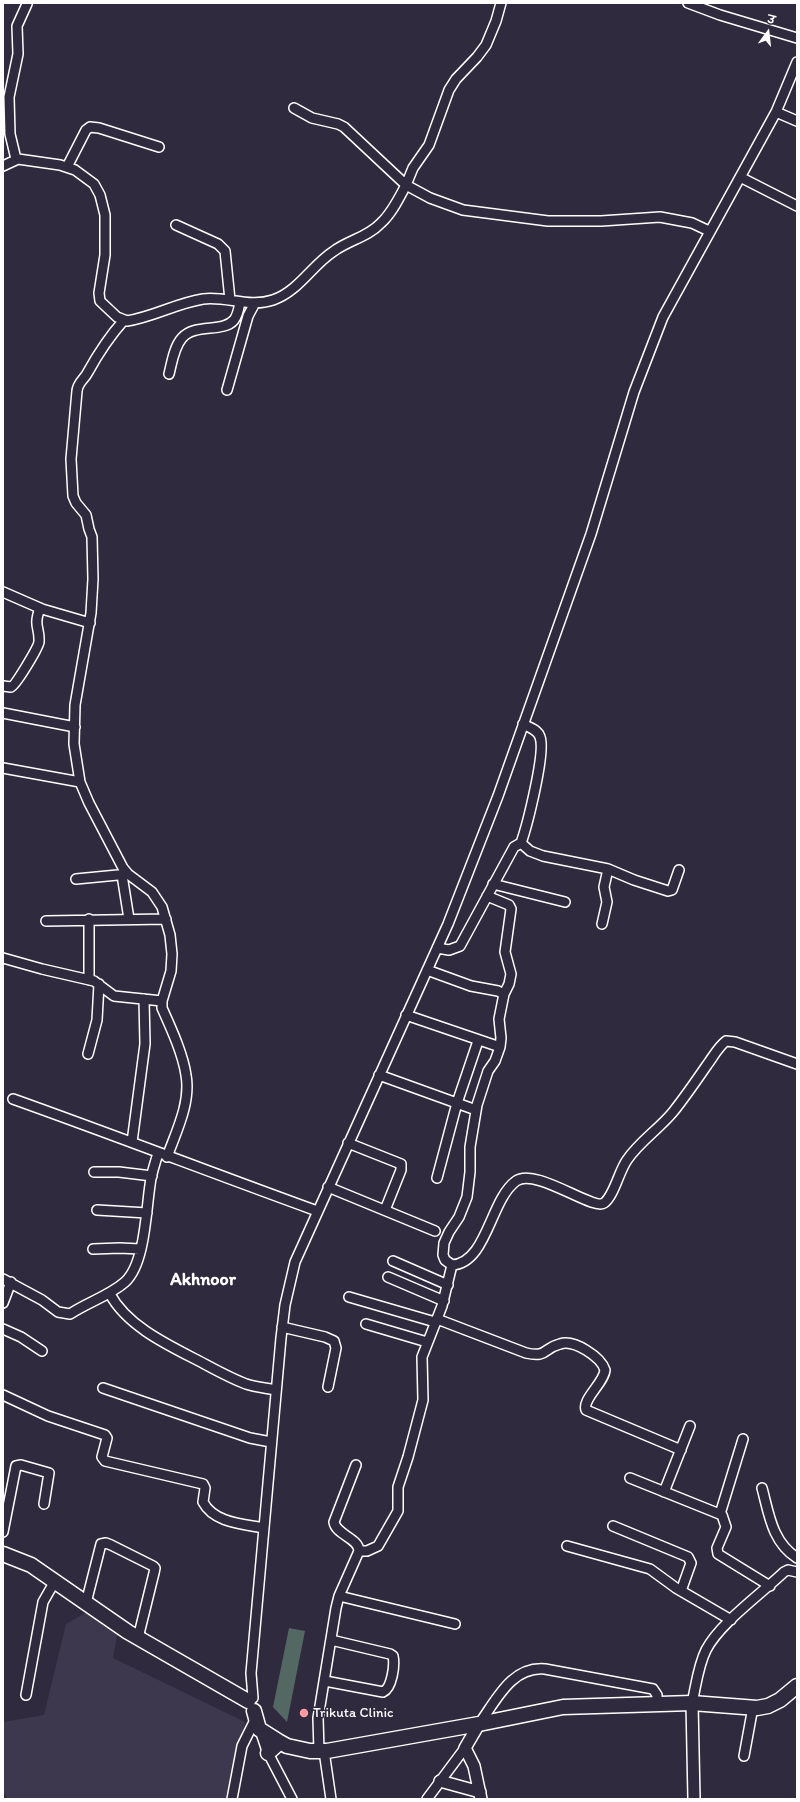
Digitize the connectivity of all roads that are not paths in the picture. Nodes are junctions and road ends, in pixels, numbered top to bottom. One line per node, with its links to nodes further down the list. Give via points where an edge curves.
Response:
1 (500, 3): 14 (street, via 496,21 486,44 449,90 429,145 413,168)
2 (688, 3): 4 (street)
3 (27, 4): 10 (street, via 17,26 18,54 10,97 10,134)
4 (797, 38)
5 (797, 62): 7 (street)
6 (294, 108): 14 (street, via 312,118 344,127)
7 (776, 112): 8 (street); 13 (street)
8 (797, 121)
9 (159, 147): 12 (street, via 90,127)
10 (16, 159): 11 (street); 12 (street)
11 (3, 166)
12 (67, 167): 21 (street, via 90,179 101,199 105,216 99,296 101,303)
13 (740, 177): 15 (street); 17 (street)
14 (406, 185): 17 (street, via 441,203 463,210 548,221 660,218 692,223); 20 (street, via 381,224 334,251 284,295)
15 (797, 206)
16 (176, 225): 18 (street, via 218,244 225,251)
17 (709, 231): 29 (street, via 663,318 648,354 591,534)
18 (230, 300): 19 (street); 21 (street, via 204,299 136,320)
19 (240, 302): 20 (street); 22 (street, via 233,321 194,330 183,337 176,349)
20 (256, 303): 23 (street, via 248,316)
21 (117, 316): 26 (street, via 88,372 79,382 71,459 72,496 86,515 93,541)
22 (169, 374)
23 (226, 390)
24 (3, 592): 25 (street)
25 (40, 608): 26 (street); 27 (street, via 36,622 39,641 37,650 26,664 16,684 12,687)
26 (90, 623): 30 (street, via 77,688)
27 (3, 686)
28 (3, 713): 30 (street)
29 (524, 724): 33 (street, via 538,733 542,743 532,803); 46 (street)
30 (75, 727): 32 (street, via 74,744)
31 (3, 768): 32 (street)
32 (80, 782): 36 (street)
33 (521, 843): 34 (street, via 530,851 543,856); 38 (street, via 514,847)
34 (608, 869): 35 (street, via 671,891); 45 (street, via 604,887 607,902)
35 (679, 870)
36 (125, 875): 37 (street); 42 (street); 43 (street, via 152,892)
37 (76, 879)
38 (493, 884): 39 (street); 40 (street)
39 (487, 896): 46 (street, via 460,946 449,950); 51 (street, via 508,905 511,909 505,952 511,974)
40 (565, 902)
41 (89, 919): 42 (street); 44 (street); 49 (street)
42 (129, 919): 43 (street)
43 (166, 919): 53 (street, via 172,963)
44 (46, 921)
45 (602, 924)
46 (437, 948): 48 (street)
47 (3, 958): 49 (street)
48 (427, 970): 51 (street, via 471,986); 54 (street)
49 (89, 980): 50 (street)
50 (99, 984): 52 (street, via 114,996); 57 (street, via 97,1020)
51 (504, 994): 56 (street, via 499,1019)
52 (144, 999): 53 (street); 63 (street, via 145,1044)
53 (162, 1001): 66 (street, via 162,1008 187,1082 185,1102)
54 (406, 1015): 55 (street); 59 (street)
55 (478, 1041): 56 (street); 61 (street)
56 (500, 1047): 62 (street, via 488,1071)
57 (88, 1054)
58 (797, 1064): 79 (street, via 726,1041 673,1112 626,1161 604,1203 596,1204 555,1185 528,1179 519,1180 512,1184 504,1196 470,1258)
59 (379, 1075): 61 (street); 64 (street)
60 (12, 1099): 63 (street)
61 (457, 1103): 62 (street); 69 (street)
62 (476, 1110): 79 (street, via 470,1147 467,1196 444,1246 445,1260)
63 (132, 1142): 65 (street)
64 (348, 1143): 70 (street); 72 (street, via 401,1164)
65 (158, 1153): 66 (street); 68 (street)
66 (170, 1158): 73 (street)
67 (94, 1172): 68 (street)
68 (152, 1176): 74 (street)
69 (437, 1178)
70 (328, 1187): 72 (street); 73 (street)
71 (97, 1210): 74 (street)
72 (385, 1210): 75 (street)
73 (317, 1211): 89 (street, via 295,1262)
74 (147, 1213): 77 (street)
75 (435, 1231)
76 (93, 1249): 77 (street)
77 (140, 1249): 83 (street, via 130,1276)
78 (393, 1261): 82 (street)
79 (452, 1266): 82 (street)
80 (388, 1276): 85 (street)
81 (7, 1281): 83 (street, via 62,1314 70,1314); 86 (street)
82 (448, 1285): 85 (street)
83 (112, 1297): 95 (street, via 119,1308 140,1326 172,1348 247,1384)
84 (349, 1297): 87 (street)
85 (444, 1301): 87 (street)
86 (3, 1303)
87 (436, 1321): 91 (street); 100 (street, via 530,1354 542,1355 560,1343 586,1350 600,1360 605,1370 585,1405 586,1410)
88 (366, 1324): 91 (street)
89 (282, 1327): 93 (street, via 324,1337 336,1343); 95 (street)
90 (3, 1329): 92 (street)
91 (427, 1342): 111 (street, via 422,1363 424,1400 398,1487 398,1511 378,1546 367,1551)
92 (42, 1351)
93 (328, 1387)
94 (103, 1388): 99 (street, via 250,1438)
95 (276, 1390): 99 (street)
96 (6, 1396): 108 (street, via 48,1416 106,1435 102,1456 105,1461 203,1484 203,1502 212,1513 230,1521)
97 (690, 1426): 100 (street)
98 (743, 1439): 106 (street)
99 (271, 1442): 108 (street)
100 (681, 1450): 104 (street)
101 (356, 1465): 111 (street, via 334,1522 339,1532 357,1545)
102 (630, 1478): 104 (street)
103 (762, 1488): 113 (street, via 776,1536 789,1553)
104 (664, 1492): 106 (street)
105 (44, 1504): 109 (street, via 49,1473 21,1465 16,1466)
106 (720, 1514): 116 (street, via 726,1527 717,1548 718,1554)
107 (613, 1526): 117 (street, via 688,1557 691,1563)
108 (264, 1528): 130 (street, via 251,1672)
109 (3, 1532)
110 (567, 1546): 117 (street, via 650,1569)
111 (359, 1551): 118 (street)
112 (3, 1554): 115 (main road, via 31,1565)
113 (797, 1558)
114 (797, 1572): 116 (street, via 788,1570)
115 (55, 1581): 119 (main road); 126 (street, via 44,1602)
116 (770, 1586): 120 (street)
117 (681, 1591): 120 (street)
118 (339, 1596): 121 (street); 123 (street)
119 (86, 1603): 122 (main road); 122 (street, via 101,1544 111,1545 153,1566 154,1573)
120 (731, 1620): 127 (street, via 707,1649)
121 (456, 1624)
122 (138, 1638): 130 (main road)
123 (331, 1640): 124 (street); 124 (street, via 390,1654 394,1663 389,1686 383,1692)
124 (325, 1681): 134 (street, via 318,1718)
125 (794, 1691): 129 (main road, via 768,1706)
126 (26, 1695)
127 (692, 1703): 128 (main road); 129 (main road); 143 (street)
128 (657, 1704): 131 (main road, via 562,1707); 131 (street, via 657,1695 653,1689 539,1668 526,1670 513,1678)
129 (753, 1707): 136 (street)
130 (254, 1711): 132 (main road); 135 (street); 139 (street, via 242,1746)
131 (479, 1724): 133 (street); 134 (main road)
132 (280, 1742): 134 (main road, via 296,1748); 135 (main road)
133 (465, 1748): 137 (street); 138 (street, via 474,1766)
134 (322, 1751): 141 (street)
135 (268, 1753): 140 (street)
136 (744, 1756)
137 (440, 1781): 138 (street); 142 (street)
138 (481, 1796)
139 (232, 1799)
140 (292, 1799)
141 (331, 1799)
142 (427, 1799)
143 (694, 1799)

